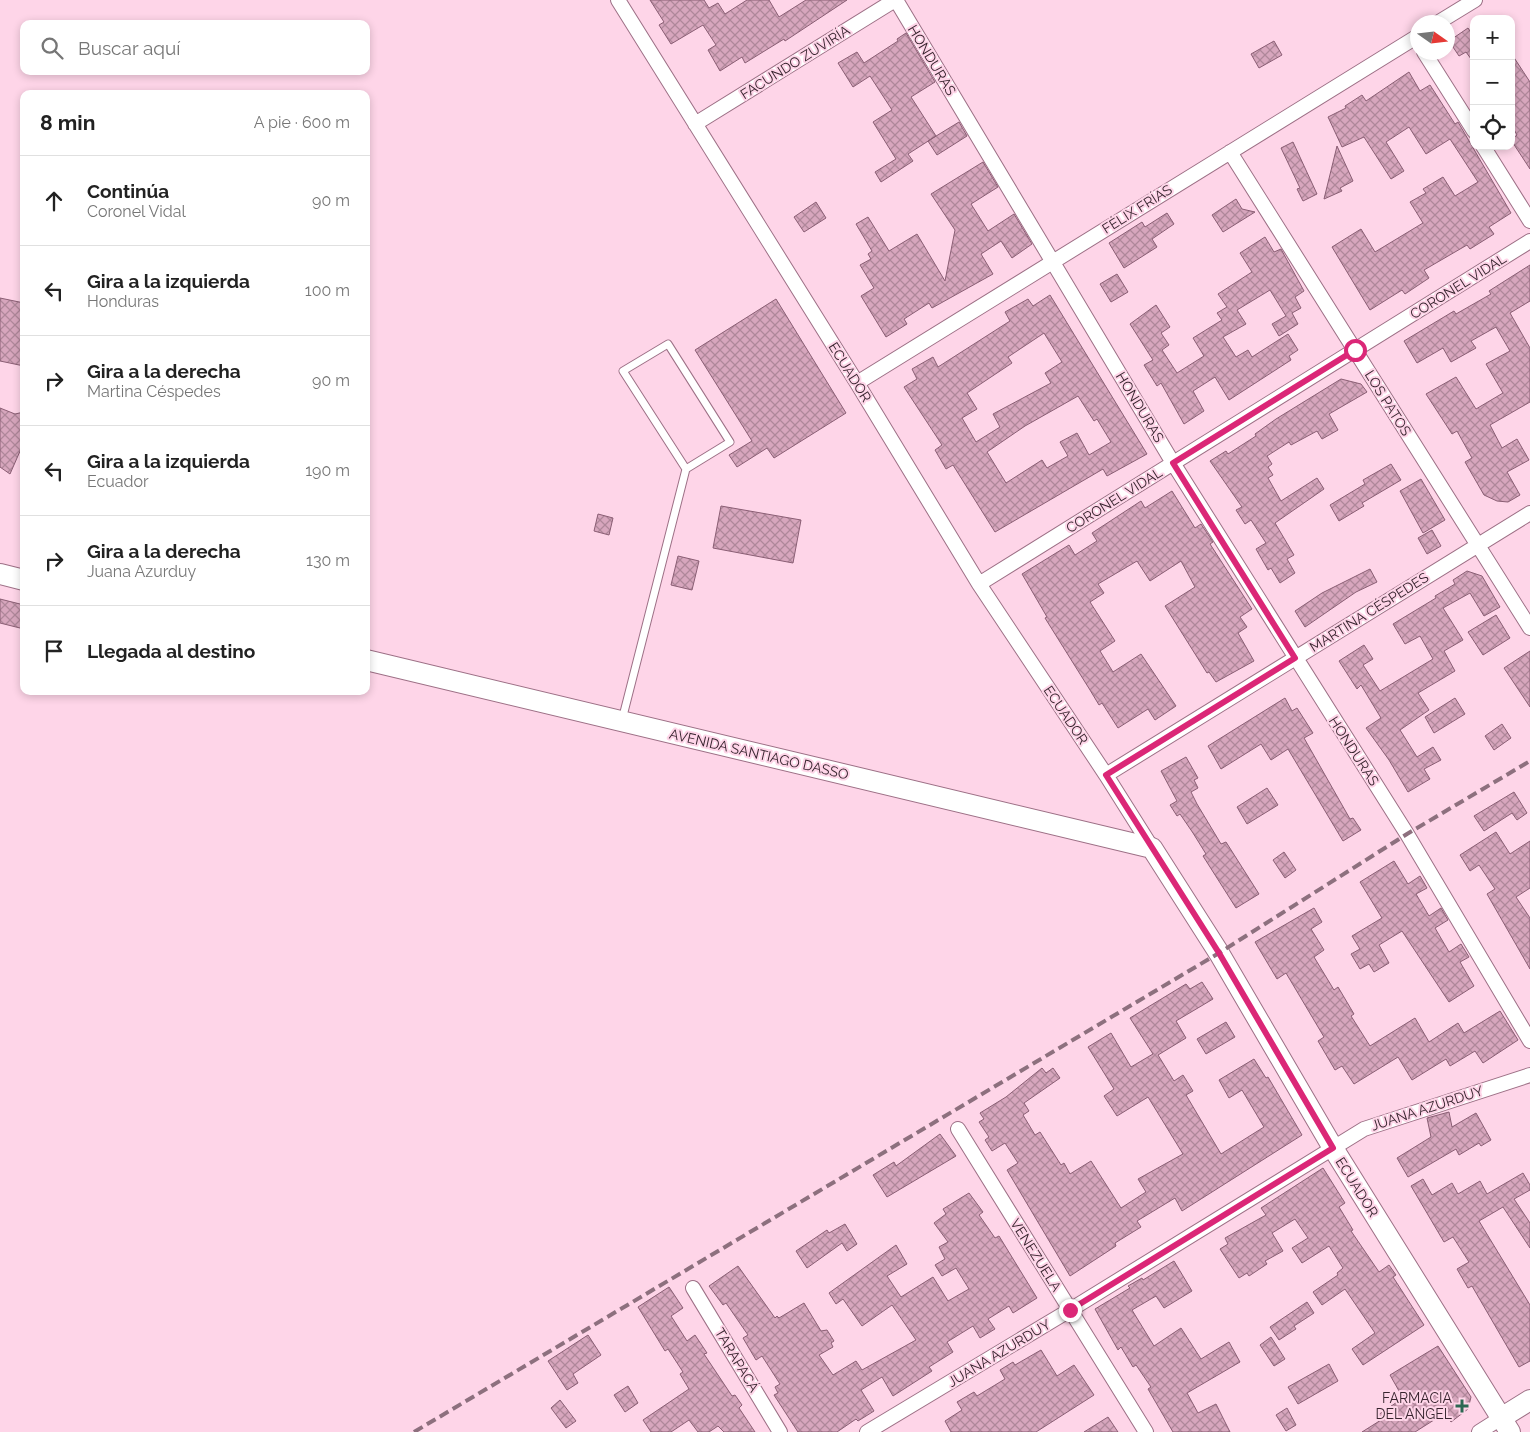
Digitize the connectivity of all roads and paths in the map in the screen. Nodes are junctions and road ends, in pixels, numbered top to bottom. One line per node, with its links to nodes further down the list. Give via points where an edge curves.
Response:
1 (618, 0): 7 (street, ECUADOR)
2 (896, 0): 7 (street, FACUNDO ZUVIRÍA); 13 (street, HONDURAS)
3 (1475, 0): 4 (street)
4 (1450, 15)
5 (1410, 42): 10 (street, FÉLIX FRÍAS)
6 (1429, 60): 8 (street)
7 (695, 124): 15 (street, ECUADOR)
8 (1470, 125)
9 (1486, 150): 11 (street)
10 (1230, 152): 13 (street, FÉLIX FRÍAS); 14 (street, LOS PATOS)
11 (1530, 221)
12 (1530, 241): 14 (street, CORONEL VIDAL)
13 (1053, 262): 15 (street, FÉLIX FRÍAS); 16 (street, HONDURAS)
14 (1355, 350): 16 (street, CORONEL VIDAL); 19 (street, LOS PATOS)
15 (858, 383): 22 (street, ECUADOR)
16 (1173, 463): 22 (street, CORONEL VIDAL); 24 (street, HONDURAS)
17 (686, 469): 17 (lane, via 623,371 668,344 730,442); 26 (lane)
18 (1530, 513): 19 (street, MARTINA CÉSPEDES)
19 (1478, 545): 23 (street, LOS PATOS); 24 (street, MARTINA CÉSPEDES)
20 (0, 574): 21 (main road)
21 (20, 579)
22 (979, 584): 27 (street, ECUADOR)
23 (1530, 628)
24 (1295, 658): 27 (street, MARTINA CÉSPEDES); 29 (street, HONDURAS, via 1407,834)
25 (370, 661): 26 (main road, AVENIDA SANTIAGO DASSO)
26 (622, 721): 28 (main road, AVENIDA SANTIAGO DASSO)
27 (1106, 775): 28 (street, ECUADOR)
28 (1152, 848): 32 (main road, ECUADOR, via 1219,953)
29 (1530, 1041)
30 (1530, 1075): 32 (street, JUANA AZURDUY, via 1364,1129)
31 (958, 1129): 34 (street, VENEZUELA)
32 (1333, 1148): 34 (street, JUANA AZURDUY); 36 (main road, ECUADOR)
33 (694, 1288): 37 (street, TARAPACÁ)
34 (1070, 1310): 38 (street, JUANA AZURDUY); 39 (street, VENEZUELA)
35 (1530, 1400): 36 (main road)
36 (1506, 1425): 40 (street)
37 (780, 1432)
38 (867, 1432)
39 (1146, 1432)
40 (1479, 1432)

